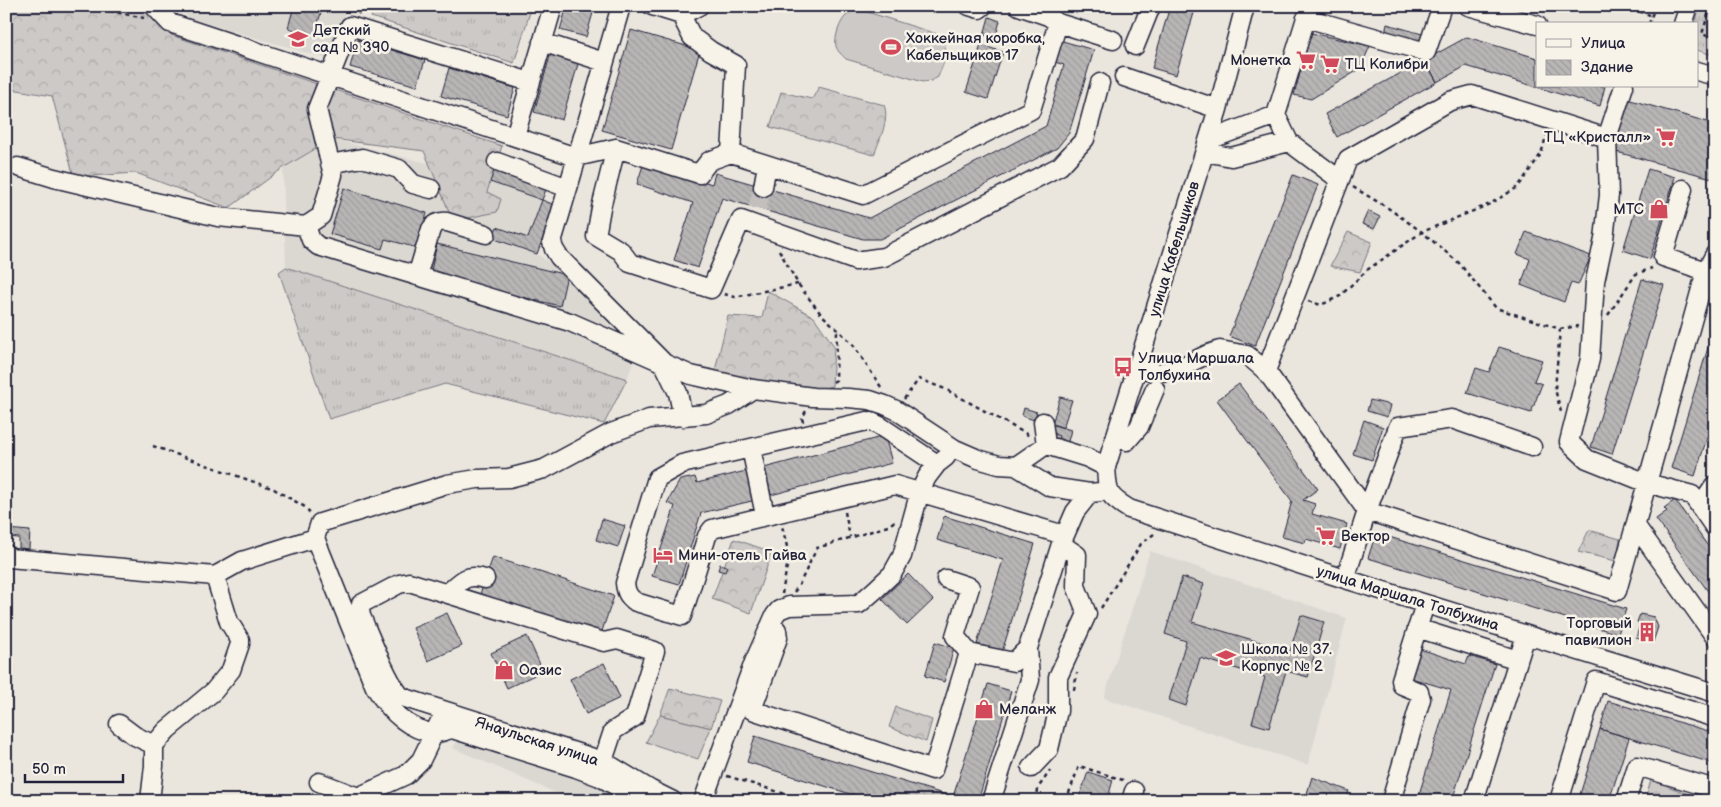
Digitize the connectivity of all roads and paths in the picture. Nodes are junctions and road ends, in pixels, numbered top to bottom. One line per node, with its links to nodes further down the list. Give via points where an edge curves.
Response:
1 (62, 6): 19 (path)
2 (154, 6): 19 (street)
3 (552, 6): 27 (street)
4 (621, 6): 29 (street)
5 (652, 6): 18 (street)
6 (699, 6): 18 (street)
7 (969, 6): 8 (street, via 979,9)
8 (983, 6)
9 (1018, 6): 23 (street, via 1048,16)
10 (1151, 6): 28 (street)
11 (1245, 6): 37 (street, улица Кабельщиков)
12 (1442, 6): 38 (street, via 1426,52 1306,18)
13 (1468, 6): 24 (street)
14 (1624, 6): 20 (path)
15 (1655, 6): 21 (path)
16 (1689, 6): 22 (street)
17 (1713, 6): 25 (path, via 1702,34)
18 (682, 11): 45 (street, via 692,37 736,65)
19 (172, 14): 32 (street)
20 (1650, 15)
21 (1650, 22)
22 (1684, 22)
23 (1058, 23): 26 (street); 49 (street, via 1031,110 863,195)
24 (1536, 25)
25 (1715, 39)
26 (1113, 40)
27 (542, 42): 29 (street); 34 (street)
28 (1134, 46)
29 (604, 62): 46 (street)
30 (1698, 71): 31 (street)
31 (1715, 76)
32 (331, 77): 34 (street, via 350,26); 40 (street); 48 (street, via 317,110)
33 (1124, 77): 37 (street)
34 (530, 82): 40 (street)
35 (1100, 83): 56 (street, via 1085,139 1060,166 884,257 856,261)
36 (1623, 88): 41 (street)
37 (1218, 109): 43 (street, улица Кабельщиков)
38 (1276, 115): 42 (street); 43 (street)
39 (1551, 120): 41 (street); 51 (street, via 1472,96 1450,101 1348,159); 58 (path, via 1541,154 1518,187 1490,204)
40 (515, 136): 46 (street)
41 (1607, 138): 68 (street, via 1609,195 1604,239 1594,281)
42 (1289, 142): 43 (street, via 1231,157); 51 (street)
43 (1207, 146): 71 (street, улица Кабельщиков)
44 (616, 148): 45 (street, via 699,174 709,161); 46 (street); 65 (street, via 596,236 622,251 630,263)
45 (730, 153): 49 (street)
46 (576, 157): 53 (street)
47 (497, 162): 53 (street)
48 (330, 164): 54 (street, via 362,158 399,169 413,184); 57 (street, via 332,175 324,210)
49 (768, 165): 52 (street)
50 (18, 167): 57 (street, via 218,217)
51 (1340, 180): 58 (path); 67 (street)
52 (763, 187)
53 (568, 188): 70 (street, via 552,242 554,249)
54 (431, 189)
55 (1683, 189): 61 (street, via 1663,257)
56 (760, 222): 64 (path); 65 (street, via 741,220)
57 (306, 226): 63 (street, via 311,240 318,246)
58 (1422, 232): 67 (path, via 1367,270 1340,296 1321,305); 69 (path, via 1459,263 1496,308)
59 (486, 234): 63 (street, via 446,222 435,224)
60 (1715, 254): 62 (street)
61 (1673, 260): 62 (street); 68 (path, via 1636,274 1610,314)
62 (1706, 271): 66 (street)
63 (417, 276): 70 (street, via 570,322)
64 (798, 284): 65 (path, via 735,297); 77 (path, via 821,314 852,343)
65 (711, 289)
66 (1708, 292): 90 (street)
67 (1295, 297): 73 (street)
68 (1592, 324): 69 (path); 90 (street, via 1590,360 1569,442 1587,459)
69 (1560, 329): 78 (path, via 1555,389)
70 (662, 362): 74 (street, via 691,375); 79 (street, via 678,393)
71 (1137, 366): 72 (street, via 1158,372); 76 (street, улица Кабельщиков)
72 (1171, 370): 73 (street, via 1220,350 1247,355); 75 (street)
73 (1266, 371): 97 (street)
74 (752, 389): 77 (street, via 870,400); 79 (street, via 714,411)
75 (1155, 389): 76 (street, via 1142,395); 81 (street, via 1139,426 1127,441)
76 (1129, 392): 81 (street, улица Кабельщиков)
77 (896, 410): 82 (path, via 919,379 945,389); 86 (street)
78 (1562, 416)
79 (683, 417): 101 (street, via 649,419 611,433 544,469 509,478 447,484)
80 (1043, 422): 82 (street)
81 (1115, 438): 89 (street, улица Кабельщиков)
82 (1046, 445): 88 (street); 89 (street)
83 (153, 446): 101 (path, via 274,489 305,507)
84 (1532, 447): 97 (street, via 1452,419 1398,427)
85 (751, 448): 87 (street, via 867,422 880,426); 98 (street); 98 (street, via 682,464 657,478 625,583 626,591 636,602 682,616 709,531)
86 (955, 450): 87 (street); 88 (street, via 999,465)
87 (937, 464): 95 (street, via 927,477)
88 (1016, 466): 93 (street, via 1050,487)
89 (1106, 466): 92 (street, улица Кабельщиков)
90 (1647, 483): 96 (street, via 1692,495); 99 (street)
91 (1715, 485): 96 (street)
92 (1108, 491): 93 (street); 109 (street, улица Маршала Толбухина, via 1129,509)
93 (1090, 492): 104 (street, via 1075,512)
94 (842, 497): 95 (street, via 895,485); 98 (street); 103 (path)
95 (918, 499): 103 (path, via 888,526); 104 (street); 113 (street, via 902,556 892,574 859,604 789,606)
96 (1700, 507): 100 (street)
97 (1368, 512): 99 (street, via 1617,591); 109 (street)
98 (772, 514): 113 (path, via 789,555)
99 (1636, 526): 116 (street)
100 (1715, 528)
101 (318, 531): 106 (street, via 242,561); 121 (street)
102 (1158, 531): 112 (path, via 1141,544)
103 (850, 537): 113 (path, via 817,548 798,587)
104 (1063, 540): 117 (street); 131 (street, via 1077,555 1076,586 1087,614 1058,677 1058,711 1049,750)
105 (6, 554): 106 (street, via 9,558)
106 (216, 576): 128 (street, via 229,622 240,644 231,670 214,691)
107 (485, 579): 110 (street, via 476,576 464,579)
108 (946, 579): 118 (street, via 970,587 955,636)
109 (1345, 579): 111 (street, улица Маршала Толбухина)
110 (448, 593): 121 (street, via 403,582 361,604 361,616); 129 (street, via 604,642 616,639 655,651 635,717 613,731)
111 (1425, 604): 114 (street); 115 (street, улица Маршала Толбухина)
112 (1099, 612)
113 (775, 617): 118 (street, via 778,638 752,710 933,770); 132 (street, via 754,662)
114 (1417, 628): 119 (street); 146 (street, via 1401,682 1419,692 1421,699)
115 (1526, 635): 119 (street); 122 (street, улица Маршала Толбухина)
116 (1715, 638)
117 (1028, 648): 118 (street, via 1014,662); 143 (street, via 1030,680)
118 (969, 654)
119 (1518, 660): 147 (street)
120 (1078, 667): 123 (path)
121 (388, 688): 124 (street, Янаульская улица, via 407,699); 127 (street, via 386,706 406,724)
122 (1715, 693)
123 (1072, 698)
124 (445, 711): 127 (street); 129 (street, Янаульская улица)
125 (1715, 718): 148 (street, via 1596,681)
126 (119, 724): 128 (street)
127 (434, 734): 133 (street, via 421,760 406,775 358,797); 137 (street, via 452,729 576,768)
128 (154, 745): 139 (street)
129 (603, 762): 137 (street, Янаульская улица)
130 (1053, 767): 144 (path, via 1038,788)
131 (1031, 768)
132 (714, 772): 141 (street); 142 (path)
133 (319, 782)
134 (1715, 789): 149 (street, via 1637,766)
135 (1132, 796): 145 (path, via 1128,782 1079,766)
136 (6, 797): 138 (path)
137 (646, 797): 140 (street, Янаульская улица)
138 (13, 801)
139 (150, 801)
140 (673, 801)
141 (704, 801)
142 (808, 801)
143 (991, 801)
144 (1037, 801)
145 (1066, 801)
146 (1390, 801)
147 (1474, 801)
148 (1559, 801)
149 (1626, 801)

